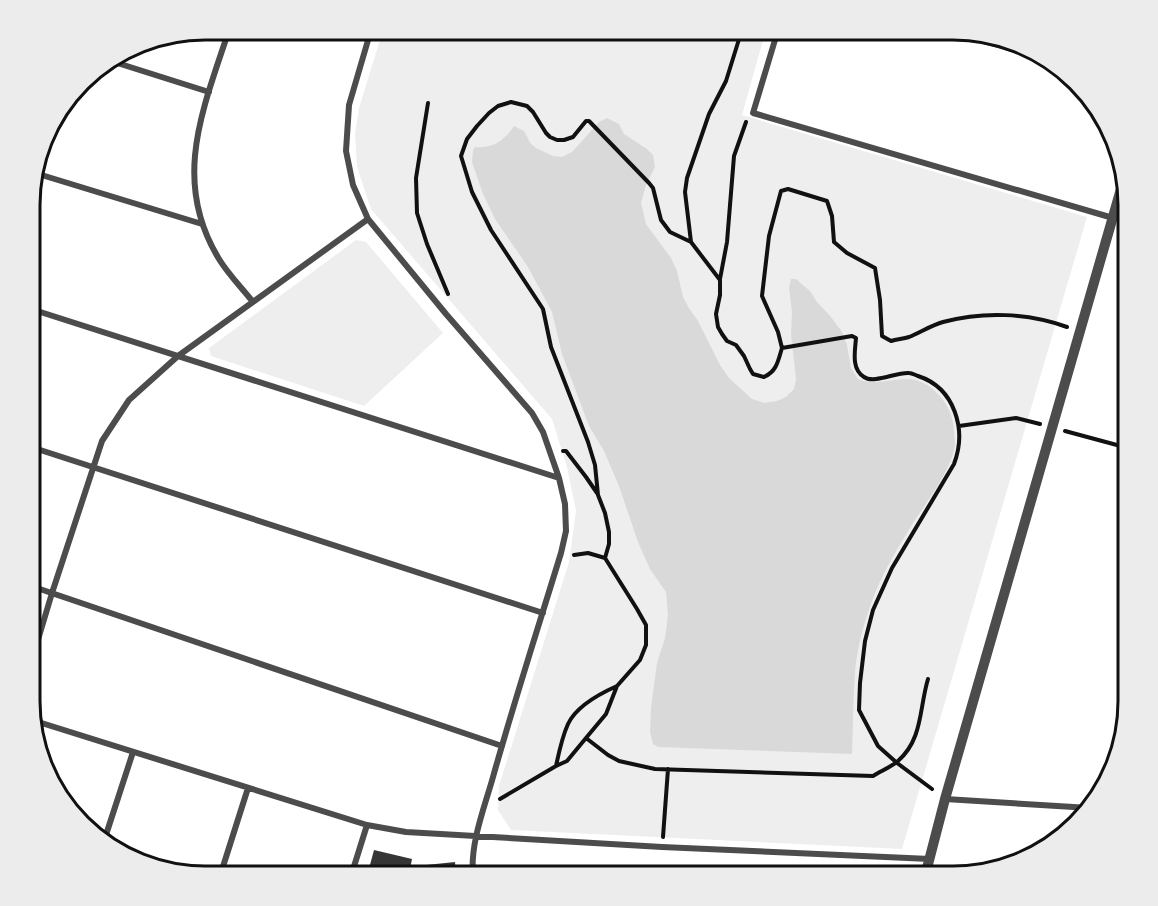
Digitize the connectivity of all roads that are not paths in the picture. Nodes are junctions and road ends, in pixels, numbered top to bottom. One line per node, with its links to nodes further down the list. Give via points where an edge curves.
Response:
1 (226, 40): 5 (street)
2 (368, 40): 9 (street, via 349,105 346,151 353,185)
3 (775, 41): 8 (street, via 753,113)
4 (120, 65): 5 (street)
5 (209, 92): 10 (street, via 194,163)
6 (44, 176): 10 (street)
7 (1118, 201): 8 (street)
8 (1113, 218): 25 (street)
9 (368, 219): 11 (street); 16 (street, via 532,413)
10 (202, 224): 11 (street, via 219,260)
11 (253, 302): 13 (street)
12 (40, 312): 13 (street)
13 (178, 356): 15 (street, via 129,400 102,441); 16 (street)
14 (40, 450): 15 (street)
15 (92, 467): 18 (street); 19 (street)
16 (559, 478): 19 (street, via 566,531)
17 (41, 589): 18 (street)
18 (52, 593): 20 (street); 22 (street)
19 (543, 613): 22 (street)
20 (41, 629)
21 (43, 723): 23 (street)
22 (502, 746): 29 (street)
23 (133, 752): 24 (street); 28 (street)
24 (248, 788): 27 (street); 31 (street)
25 (945, 798): 26 (street); 30 (street)
26 (1078, 807)
27 (367, 825): 29 (street); 32 (street)
28 (107, 832)
29 (476, 837): 30 (street); 33 (street)
30 (930, 859): 34 (street)
31 (223, 865)
32 (354, 865)
33 (474, 865)
34 (928, 866)

